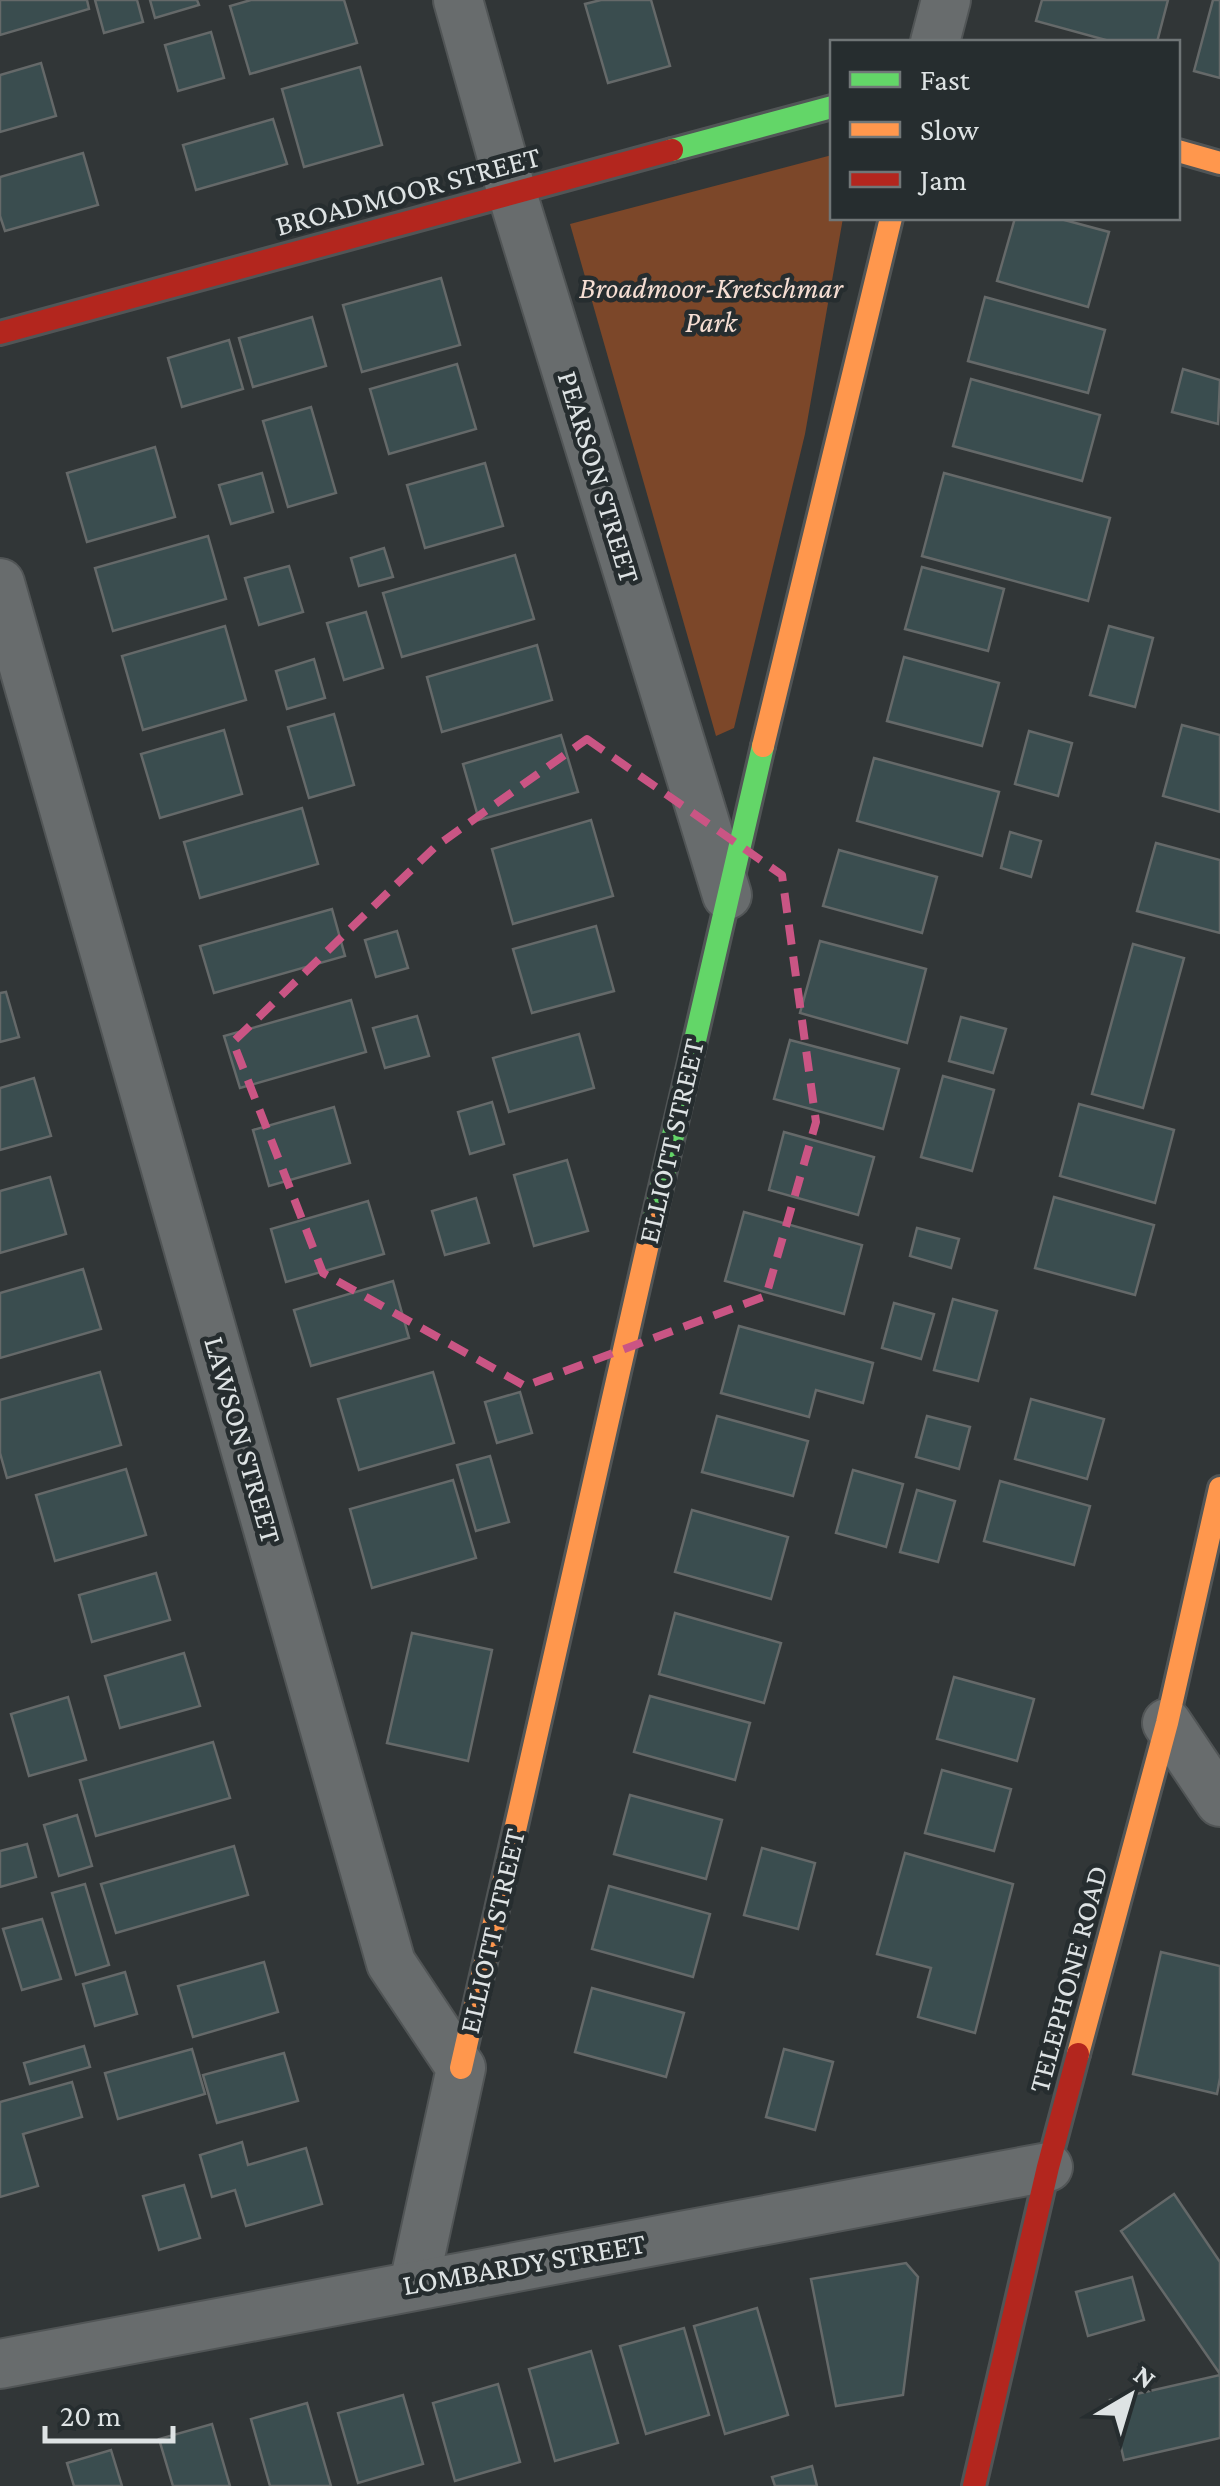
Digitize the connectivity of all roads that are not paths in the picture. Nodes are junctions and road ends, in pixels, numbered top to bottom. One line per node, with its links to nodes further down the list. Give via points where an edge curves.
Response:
1 (458, 0): 7 (street, PEARSON STREET)
2 (946, 0): 3 (street)
3 (936, 40)
4 (830, 108): 7 (street, BROADMOOR STREET)
5 (1180, 152): 6 (street)
6 (1220, 163)
7 (512, 193): 9 (street, BROADMOOR STREET); 11 (street, PEARSON STREET)
8 (892, 220): 11 (street, ELLIOTT STREET)
9 (0, 333)
10 (0, 583): 16 (street, LAWSON STREET, via 391,1963)
11 (726, 895): 16 (street, ELLIOTT STREET)
12 (1220, 1488): 13 (street, TELEPHONE ROAD)
13 (1208, 1592): 14 (street, TELEPHONE ROAD)
14 (1167, 1723): 15 (street); 17 (street, TELEPHONE ROAD)
15 (1220, 1802)
16 (461, 2068): 18 (street)
17 (1048, 2168): 18 (street, LOMBARDY STREET); 20 (street, TELEPHONE ROAD)
18 (414, 2284): 19 (street, LOMBARDY STREET)
19 (0, 2364)
20 (974, 2486)

